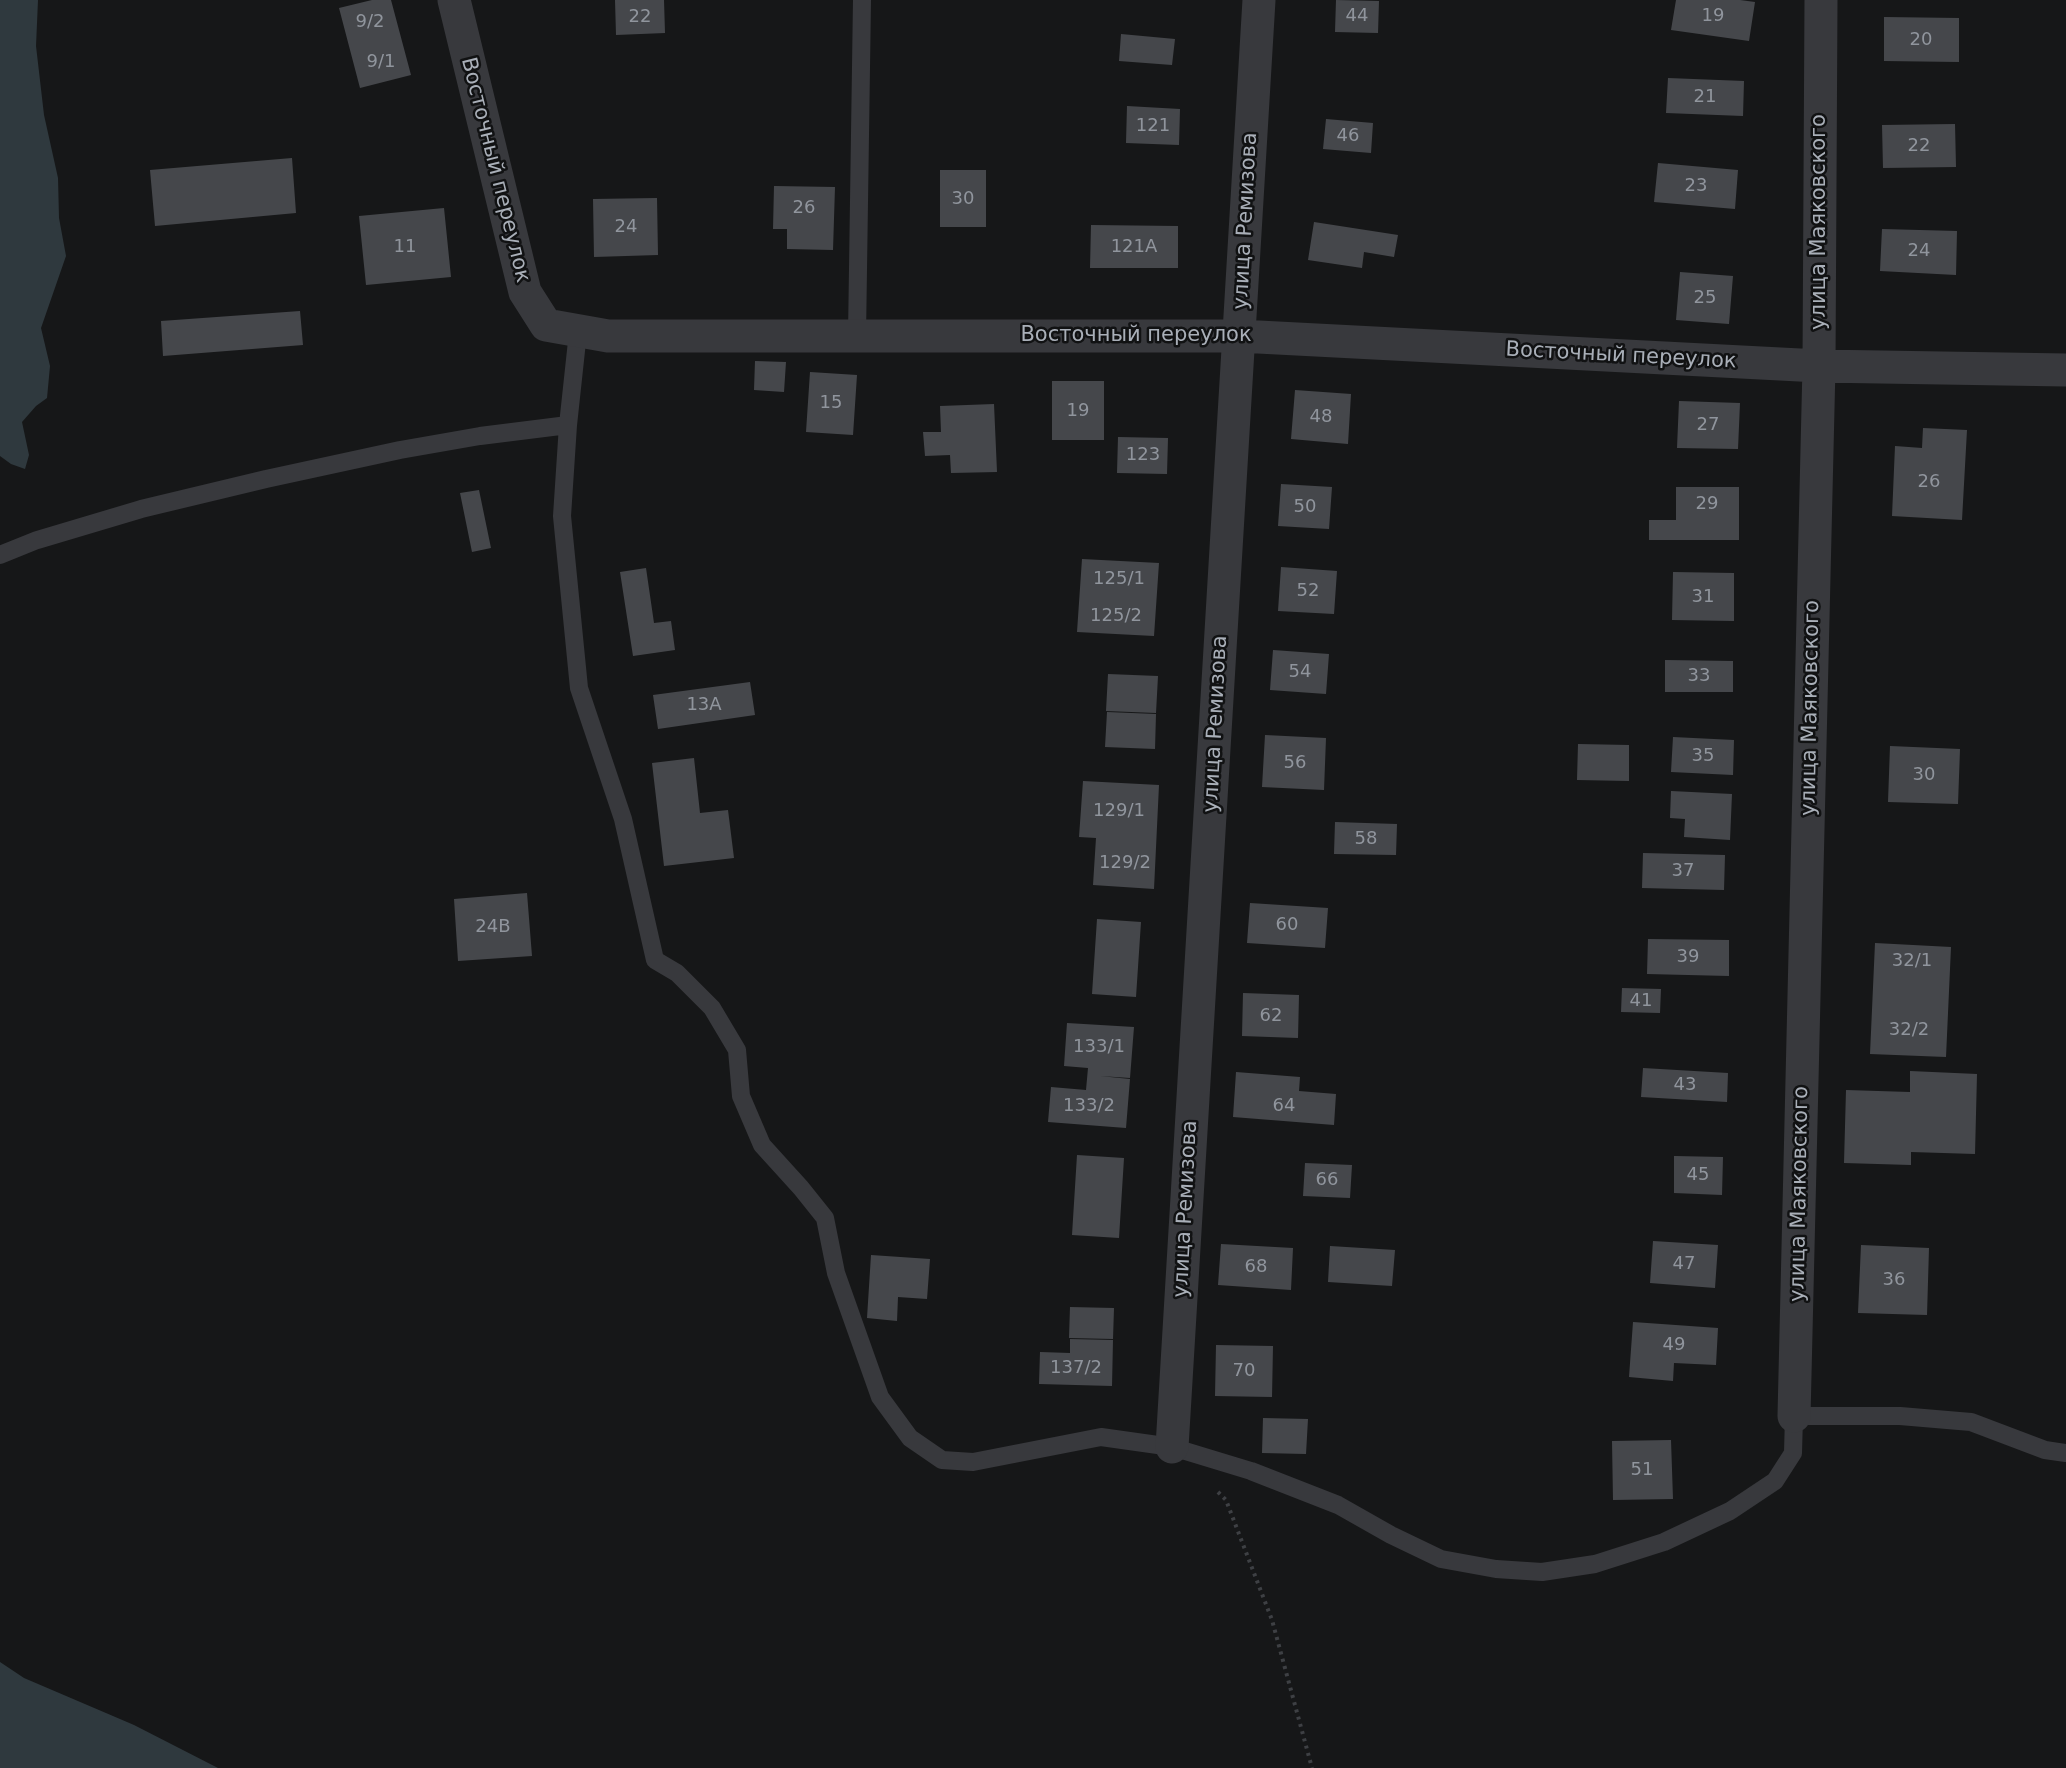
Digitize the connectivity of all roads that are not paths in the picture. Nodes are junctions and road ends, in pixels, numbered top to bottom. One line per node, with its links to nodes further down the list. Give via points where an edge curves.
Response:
1 (454, 0): 5 (street, Восточный переулок, via 525,291 546,325)
2 (862, 0): 6 (lane)
3 (1259, 0): 7 (street, улица Ремизова)
4 (1821, 0): 8 (street, улица Маяковского)
5 (578, 332): 6 (street, Восточный переулок, via 608,336); 10 (lane)
6 (857, 336): 7 (street, Восточный переулок)
7 (1239, 336): 8 (street, Восточный переулок); 13 (street, улица Ремизова)
8 (1819, 366): 9 (street, Восточный переулок); 12 (street, улица Маяковского)
9 (2066, 370)
10 (568, 425): 11 (lane, via 400,450 266,479 141,509); 13 (lane, via 562,516 579,688 623,819 655,960 677,973 712,1008 737,1050 741,1096 762,1145 825,1218 836,1273 880,1396 910,1438 942,1460 973,1462 1101,1437)
11 (0, 555)
12 (1794, 1416): 13 (lane, via 1793,1453 1775,1481 1730,1511 1652,1546 1595,1564 1542,1572 1441,1559 1338,1505); 14 (lane, via 1900,1416 1971,1422 2045,1450)
13 (1172, 1447)
14 (2066, 1453)

